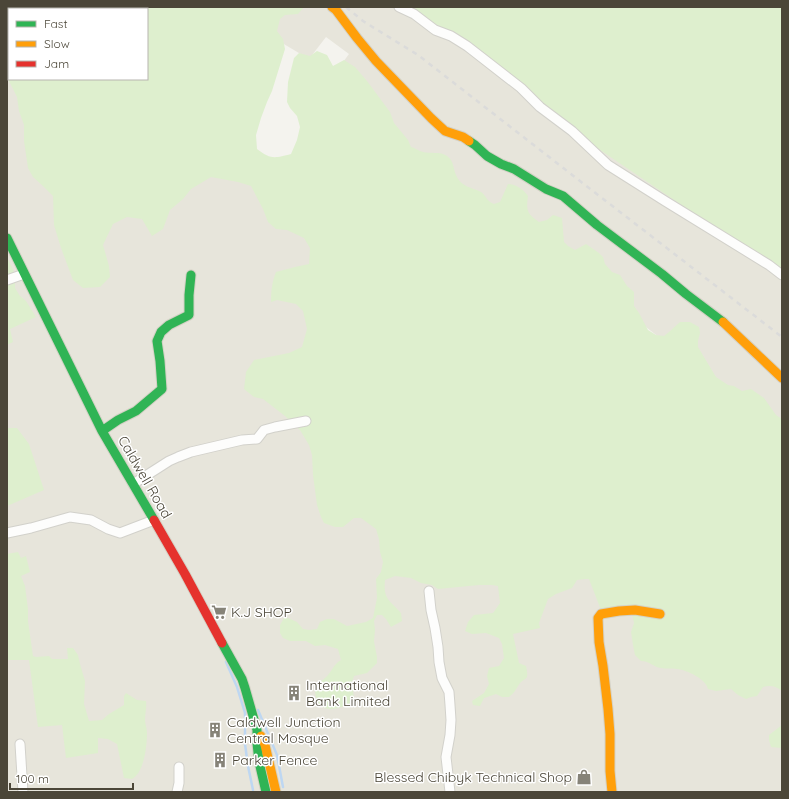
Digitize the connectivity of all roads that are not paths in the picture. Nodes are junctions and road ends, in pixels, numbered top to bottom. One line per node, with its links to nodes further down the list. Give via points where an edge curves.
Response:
1 (332, 7): 8 (street, via 376,61 445,131 463,137 487,156 563,196 727,325)
2 (399, 7): 6 (street, via 414,14 435,30 467,46 572,131 608,165)
3 (7, 238): 4 (street, Caldwell Road)
4 (24, 274): 7 (street); 10 (street, Caldwell Road)
5 (191, 275): 10 (street, via 189,315 169,325 161,332 157,341 162,389 136,411)
6 (782, 275)
7 (7, 280)
8 (782, 378)
9 (306, 422): 11 (street, via 264,430 257,439 242,440 185,455 169,461)
10 (102, 431): 11 (street, Caldwell Road)
11 (133, 484): 12 (street, Caldwell Road)
12 (154, 520): 13 (street, via 120,533 91,520 70,517); 16 (street, Caldwell Road, via 242,679)
13 (7, 533)
14 (429, 591): 23 (street, via 442,678 450,705 450,735 446,757)
15 (660, 614): 24 (street, via 635,610 601,614 598,618 608,709)
16 (257, 730): 21 (street, Caldwell Road, via 259,762); 22 (street, Caldwell Road, via 266,745)
17 (20, 744): 19 (street)
18 (179, 766): 20 (street)
19 (23, 792)
20 (177, 792)
21 (266, 792)
22 (276, 792)
23 (450, 792)
24 (612, 792)

